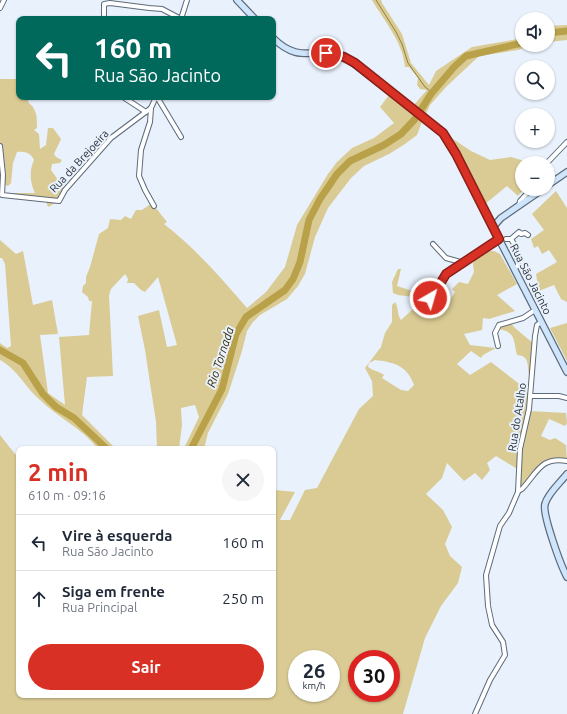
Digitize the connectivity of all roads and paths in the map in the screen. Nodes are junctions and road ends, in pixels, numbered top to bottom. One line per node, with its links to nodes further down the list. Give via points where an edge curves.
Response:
1 (4, 0): 4 (street)
2 (187, 0): 7 (street)
3 (237, 0): 8 (main road)
4 (0, 8)
5 (104, 15): 6 (street, via 104,4 110,3 162,9)
6 (175, 16)
7 (182, 16)
8 (252, 16)
9 (276, 41): 26 (main road, Rua São Jacinto, via 293,53 330,53 344,57 424,117 448,140)
10 (128, 100): 14 (street)
11 (155, 100): 13 (street, Rua da Brejoeira)
12 (158, 100): 15 (street)
13 (151, 108): 14 (street, Rua da Brejoeira); 23 (street, via 150,122 140,150 139,176)
14 (146, 112): 17 (street, Rua da Brejoeira, via 111,138 65,190 59,201 2,195)
15 (181, 137)
16 (567, 142): 18 (street)
17 (0, 146)
18 (554, 156)
19 (567, 172): 20 (main road)
20 (555, 180)
21 (525, 196): 24 (street)
22 (533, 196): 24 (main road)
23 (154, 206)
24 (519, 206): 25 (main road)
25 (501, 218): 26 (main road); 27 (main road)
26 (490, 221): 27 (main road, Rua São Jacinto)
27 (493, 227): 29 (main road, Rua São Jacinto)
28 (528, 235): 32 (street, via 519,232 508,239 517,250 518,266)
29 (499, 239): 31 (street); 32 (main road, Rua São Jacinto)
30 (433, 244): 31 (street, via 446,258)
31 (464, 263): 33 (street, via 446,274)
32 (514, 268): 34 (main road, Rua São Jacinto)
33 (419, 309)
34 (535, 310): 35 (main road, Rua São Jacinto); 36 (street, via 523,318 499,326 495,333)
35 (541, 322): 37 (main road, Rua São Jacinto); 38 (street, Rua do Atalho, via 535,336)
36 (498, 346)
37 (567, 372)
38 (531, 396): 39 (street); 42 (street, Rua do Atalho, via 520,449)
39 (567, 398)
40 (567, 461): 42 (street, via 545,462)
41 (567, 474): 43 (main road, via 548,498 544,508)
42 (518, 491): 44 (street, Rua do Atalho, via 509,513 500,526 486,575 492,625 503,642 505,655 490,680)
43 (567, 577)
44 (475, 714)

